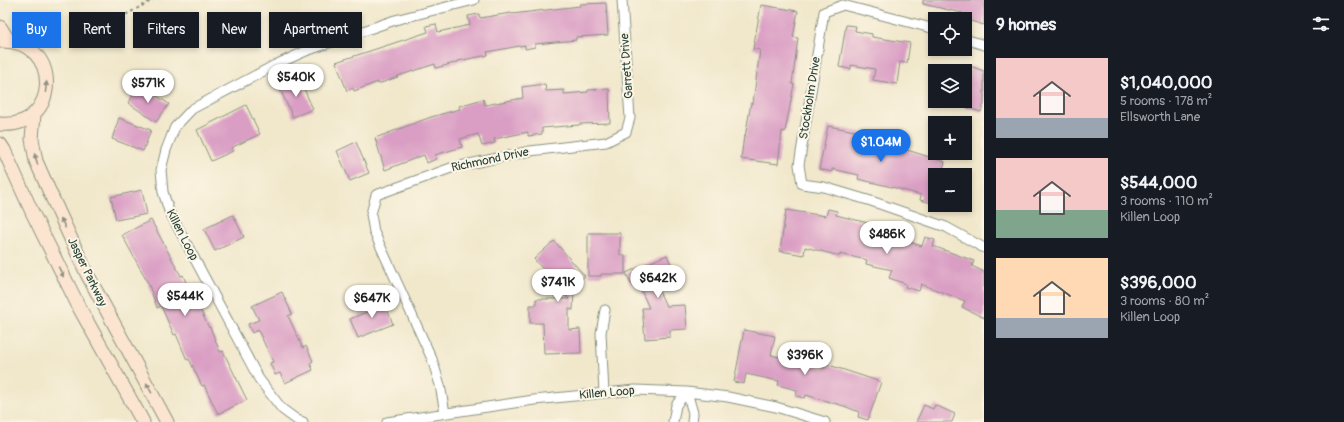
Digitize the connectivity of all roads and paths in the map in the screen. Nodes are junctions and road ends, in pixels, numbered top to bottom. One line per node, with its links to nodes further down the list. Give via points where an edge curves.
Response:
1 (153, 0): 4 (path)
2 (474, 0): 21 (street, Killen Loop, via 395,20 306,51 192,109 175,127 161,170 163,192 169,211 259,379 282,409)
3 (622, 0): 12 (street, Garrett Drive, via 630,118)
4 (125, 15)
5 (0, 27): 7 (main road)
6 (928, 27): 14 (street, Stockholm Drive, via 843,4 824,12 799,165 802,184 824,187 871,201 946,227)
7 (5, 41): 10 (main road, one-way to 7, via 43,102 47,89 47,75 42,62 34,52 22,44)
8 (972, 41): 9 (street)
9 (984, 45)
10 (34, 114): 11 (main road, via 9,125); 20 (main road, Jasper Parkway, one-way to 10, via 87,274 42,175 36,161 32,139)
11 (0, 124)
12 (626, 132): 18 (street, Richmond Drive, via 606,142 530,151 452,168 376,195 370,214 374,232 432,359)
13 (0, 144): 19 (main road, Jasper Parkway, one-way to 19, via 80,309)
14 (984, 248)
15 (605, 310): 17 (street, via 601,333)
16 (687, 392): 17 (street, Killen Loop, via 635,390); 23 (street, via 676,405); 24 (street, via 693,413); 25 (street, Killen Loop, via 776,407)
17 (604, 393): 18 (street, Killen Loop)
18 (445, 413): 22 (street, Killen Loop)
19 (142, 422)
20 (167, 422)
21 (303, 422)
22 (387, 422)
23 (673, 422)
24 (692, 422)
25 (825, 422)

